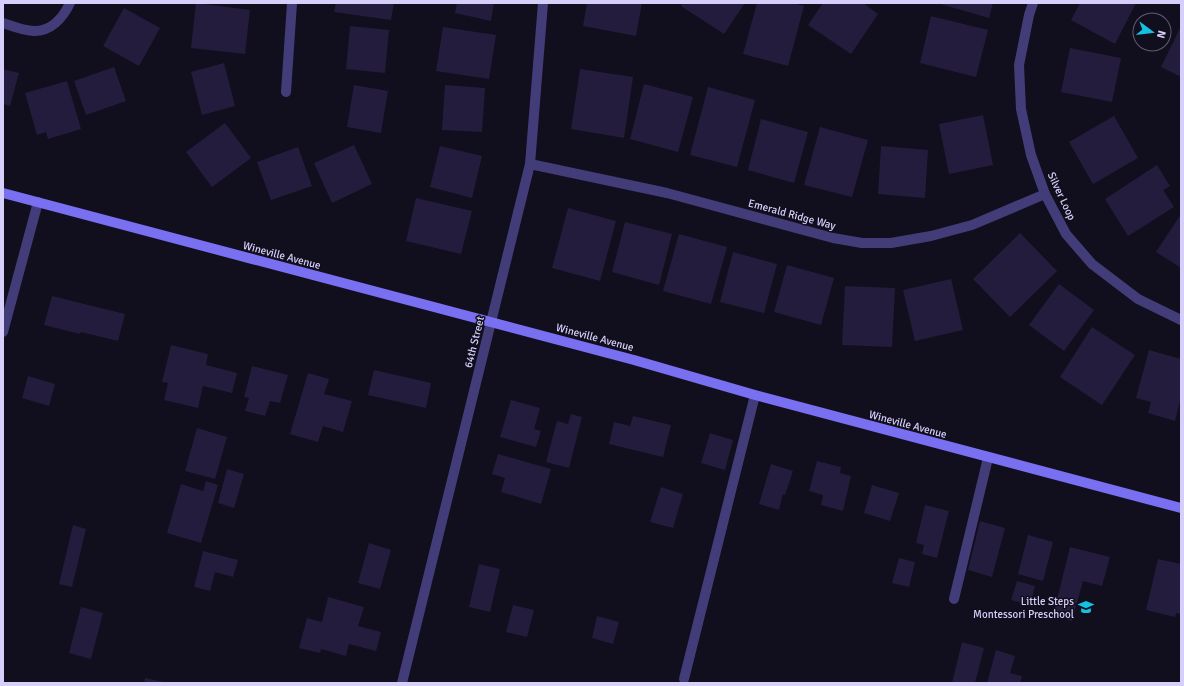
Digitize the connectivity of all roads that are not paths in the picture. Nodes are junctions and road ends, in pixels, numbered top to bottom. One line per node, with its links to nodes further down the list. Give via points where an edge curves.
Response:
1 (70, 3): 5 (street, via 62,17 48,28 34,31)
2 (292, 3): 6 (street)
3 (543, 3): 7 (street, 64th Street)
4 (1033, 3): 9 (street, Silver Loop, via 1019,65 1021,102 1031,155)
5 (3, 23)
6 (286, 92)
7 (530, 164): 9 (street, Emerald Ridge Way, via 667,193 833,238 862,243 891,243 931,236 972,225); 12 (street, 64th Street)
8 (3, 193): 10 (street, Wineville Avenue)
9 (1045, 194): 11 (street, Silver Loop, via 1066,234 1092,264 1138,299)
10 (38, 202): 12 (street, Wineville Avenue); 13 (street)
11 (1181, 320)
12 (491, 322): 14 (street, Wineville Avenue); 19 (street, 64th Street)
13 (3, 332)
14 (755, 395): 15 (street, Wineville Avenue); 18 (street)
15 (988, 458): 16 (street, Wineville Avenue); 17 (street)
16 (1181, 508)
17 (954, 598)
18 (684, 679)
19 (402, 683)

